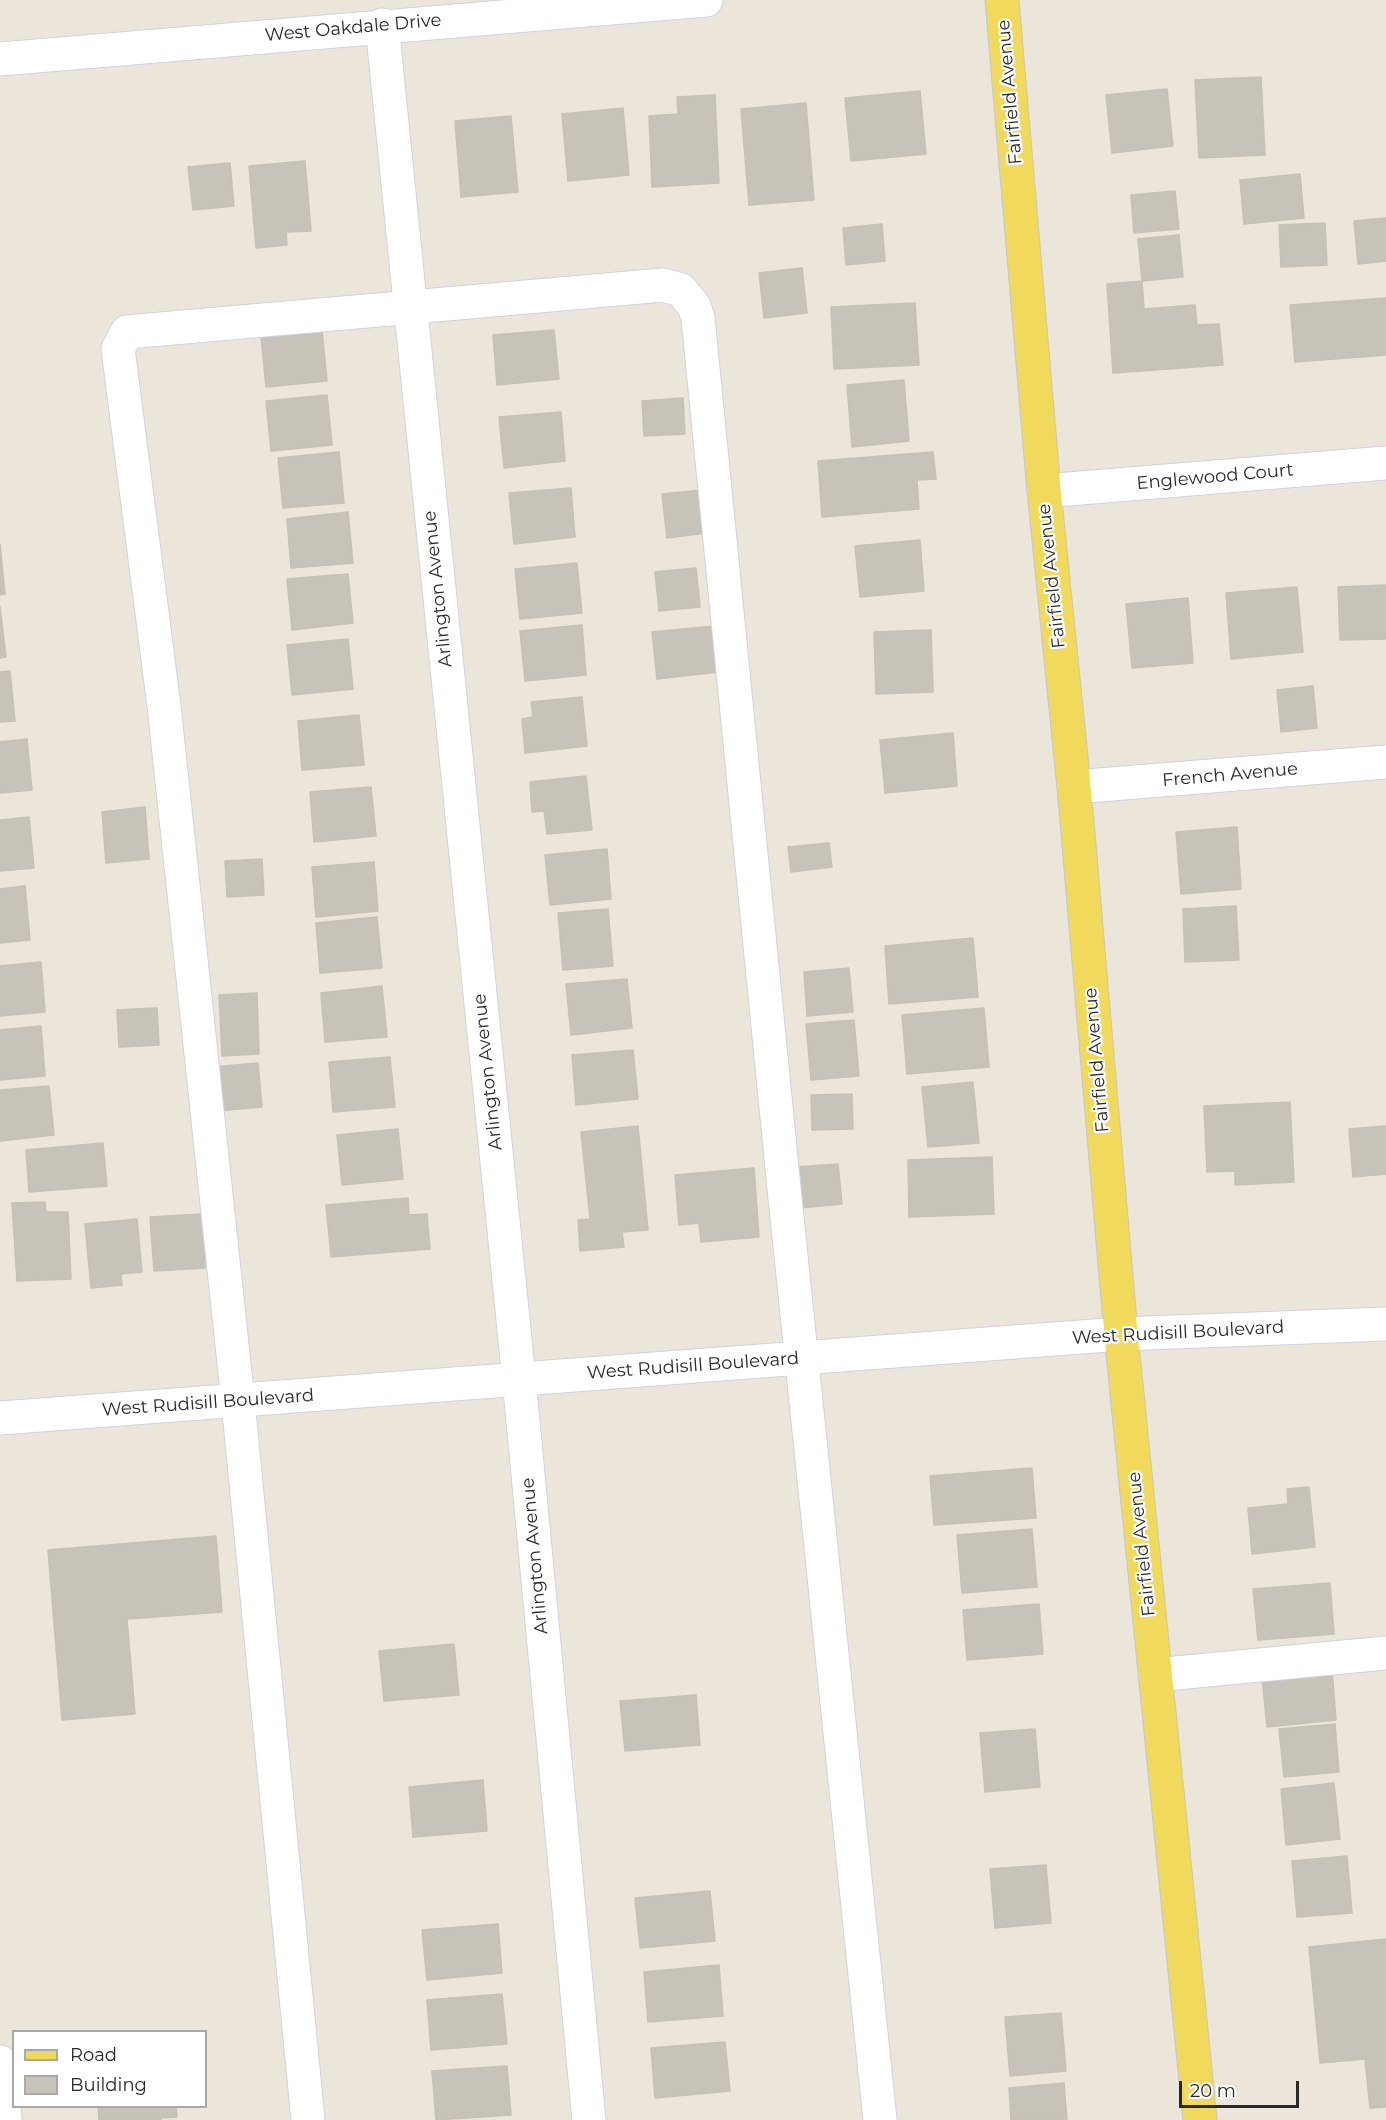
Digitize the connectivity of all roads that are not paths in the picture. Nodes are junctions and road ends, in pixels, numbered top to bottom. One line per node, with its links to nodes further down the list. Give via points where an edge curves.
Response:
1 (706, 0): 3 (street, West Oakdale Drive)
2 (1002, 0): 7 (main road, Fairfield Avenue)
3 (382, 25): 4 (street, West Oakdale Drive); 5 (street, Arlington Avenue)
4 (0, 59)
5 (410, 306): 12 (street, via 663,285 681,290 694,306); 13 (street, Arlington Avenue); 14 (street, via 127,332 118,349 164,706)
6 (1386, 463): 7 (street, Englewood Court)
7 (1044, 491): 9 (main road, Fairfield Avenue)
8 (1386, 762): 9 (street, French Avenue)
9 (1074, 788): 11 (main road, Fairfield Avenue)
10 (1386, 1324): 11 (street, West Rudisill Boulevard)
11 (1121, 1335): 12 (street, West Rudisill Boulevard); 17 (main road, Fairfield Avenue)
12 (803, 1358): 13 (street, West Rudisill Boulevard); 22 (street)
13 (519, 1379): 14 (street, West Rudisill Boulevard); 21 (street, Arlington Avenue)
14 (238, 1401): 15 (street, West Rudisill Boulevard); 20 (street)
15 (0, 1418)
16 (1386, 1653): 17 (street)
17 (1155, 1675): 23 (main road, Fairfield Avenue)
18 (0, 2062): 19 (street)
19 (5, 2120)
20 (308, 2120)
21 (589, 2120)
22 (880, 2120)
23 (1200, 2120)

